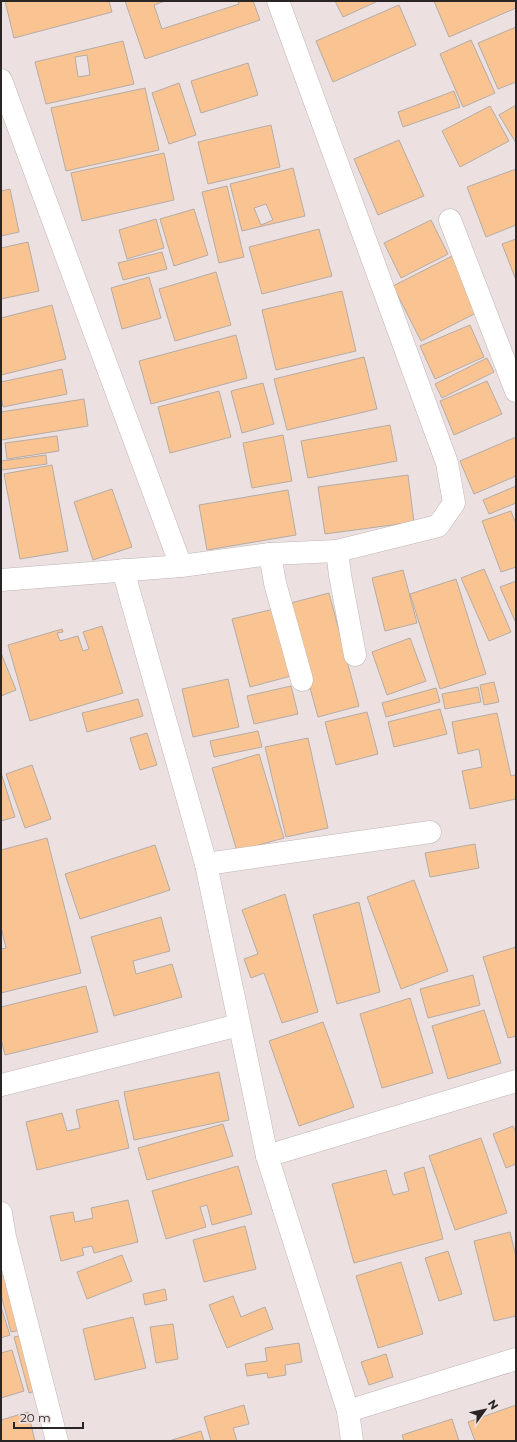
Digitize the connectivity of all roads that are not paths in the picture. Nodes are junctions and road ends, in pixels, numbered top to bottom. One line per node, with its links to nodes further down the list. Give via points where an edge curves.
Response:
1 (278, 1): 5 (street, via 447,463 454,503 438,526)
2 (1, 80): 7 (street)
3 (450, 220): 4 (street)
4 (516, 391)
5 (337, 551): 6 (street); 10 (street)
6 (270, 554): 7 (street); 11 (street, via 275,583)
7 (181, 566): 8 (street)
8 (123, 570): 9 (street); 13 (street)
9 (1, 580)
10 (355, 656)
11 (302, 680)
12 (430, 832): 13 (street)
13 (206, 864): 14 (street)
14 (239, 1025): 16 (street); 17 (street)
15 (516, 1081): 17 (street)
16 (1, 1085)
17 (267, 1156): 20 (street)
18 (1, 1213): 21 (street)
19 (516, 1360): 20 (street)
20 (348, 1411): 22 (street)
21 (57, 1441)
22 (352, 1441)

